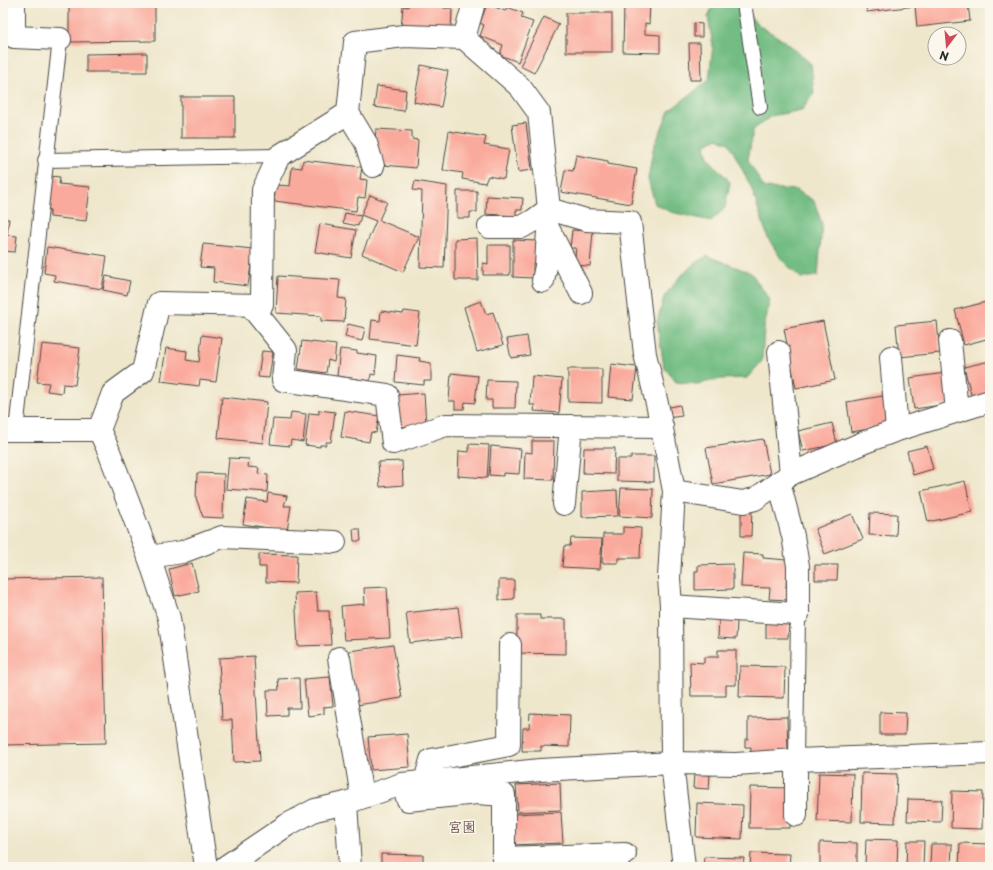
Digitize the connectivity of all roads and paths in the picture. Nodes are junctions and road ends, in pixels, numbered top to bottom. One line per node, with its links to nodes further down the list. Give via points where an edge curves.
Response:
1 (14, 3): 4 (street)
2 (474, 3): 5 (street)
3 (744, 3): 7 (lane)
4 (8, 37): 6 (street)
5 (464, 38): 8 (street, via 404,36 355,42); 12 (street, via 520,88 539,113)
6 (60, 39): 10 (lane)
7 (760, 107)
8 (348, 113): 9 (street); 11 (street, via 366,143)
9 (279, 156): 10 (lane); 16 (street, via 263,190 262,305)
10 (45, 160): 24 (lane)
11 (373, 166)
12 (549, 218): 13 (street, via 522,227); 14 (street); 15 (street); 23 (street, via 630,222 646,354)
13 (489, 227)
14 (543, 282)
15 (581, 293)
16 (250, 305): 22 (street, via 286,350 283,380 386,395 393,443 446,425); 25 (street, via 159,303 143,371 113,393)
17 (950, 341): 21 (street)
18 (779, 352): 27 (street)
19 (891, 357): 26 (street)
20 (990, 401): 21 (street)
21 (957, 411): 26 (street)
22 (571, 426): 23 (street); 29 (street)
23 (662, 428): 28 (street)
24 (10, 430): 25 (street)
25 (99, 430): 31 (street)
26 (897, 430): 27 (street)
27 (785, 478): 28 (street, via 755,499 743,502); 33 (street, via 798,566)
28 (674, 491): 32 (street, via 669,578)
29 (564, 504)
30 (335, 542): 31 (street, via 222,537 182,552)
31 (149, 557): 45 (street, via 169,618)
32 (671, 606): 33 (street); 38 (street)
33 (798, 614): 37 (lane)
34 (510, 646): 39 (street, via 509,745 431,760)
35 (339, 658): 41 (street)
36 (990, 753): 37 (street)
37 (796, 760): 38 (street, via 736,764); 42 (street)
38 (672, 763): 39 (street, via 540,770); 48 (street)
39 (424, 782): 40 (street)
40 (402, 784): 41 (street); 44 (street, via 408,800 477,793 504,795)
41 (354, 800): 46 (street, via 315,810 286,825); 47 (street)
42 (796, 815)
43 (625, 854): 44 (street)
44 (504, 863)
45 (206, 867)
46 (225, 867)
47 (350, 867)
48 (684, 867)

